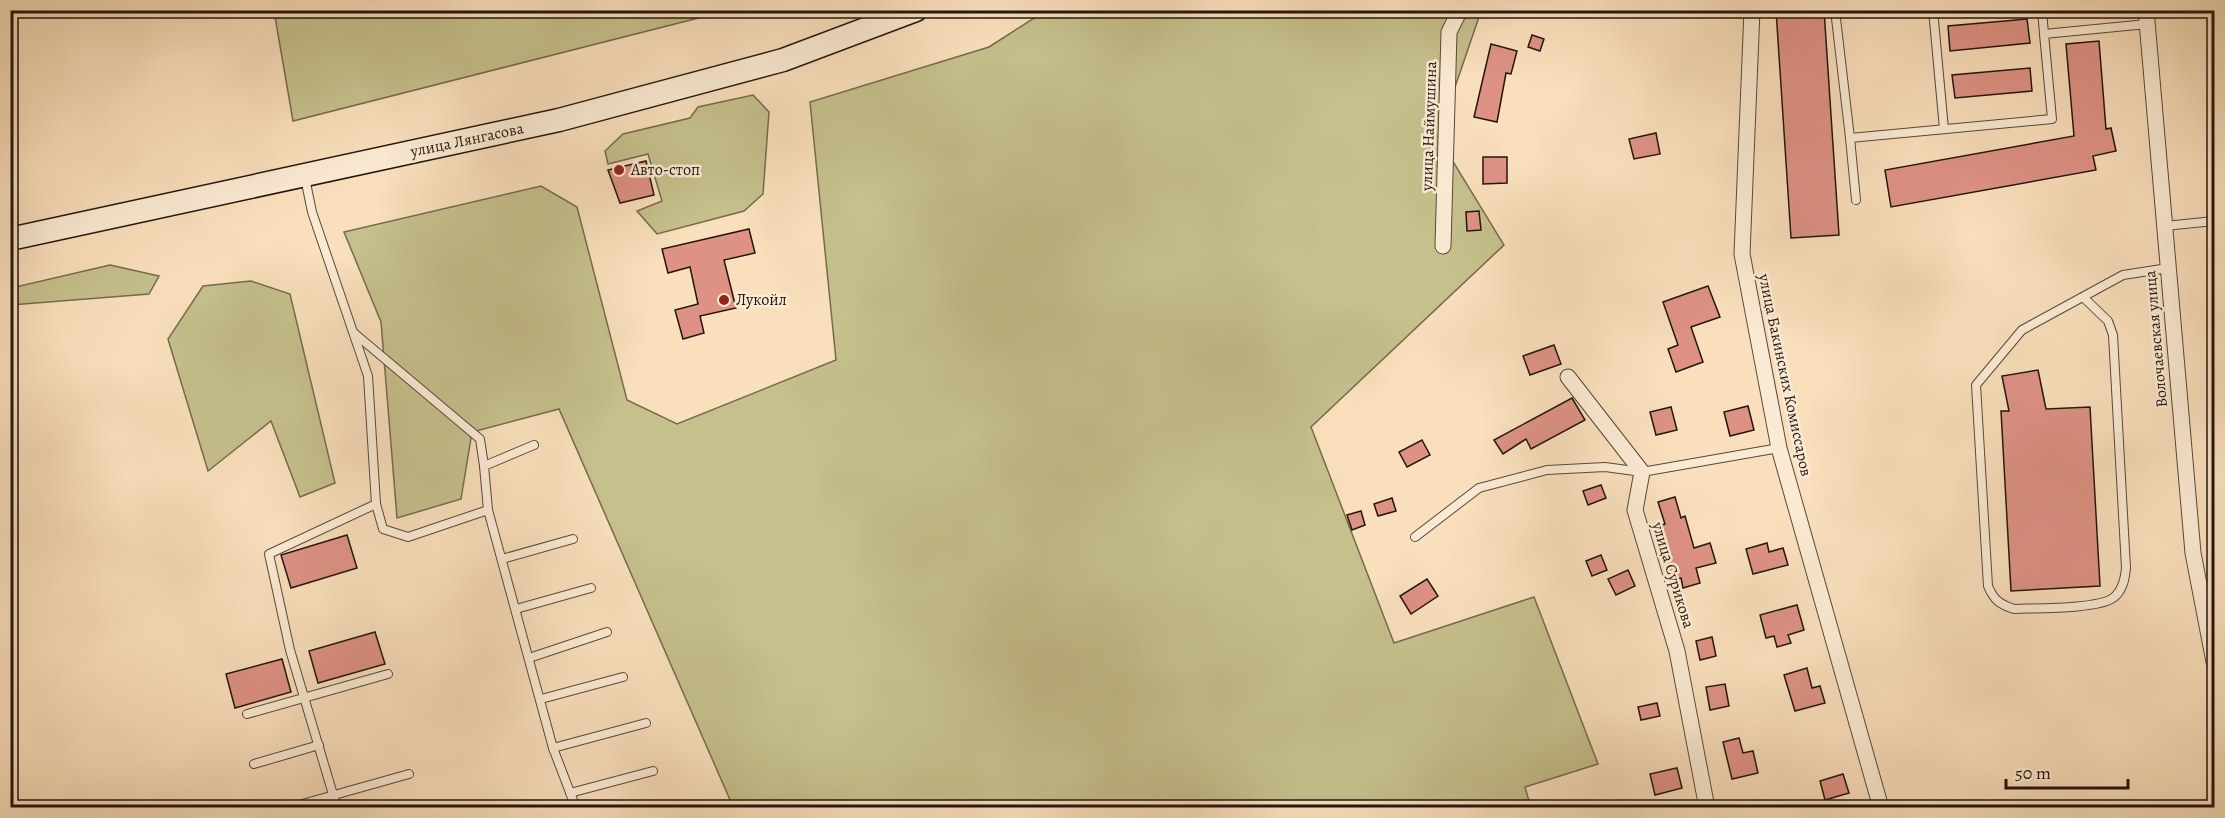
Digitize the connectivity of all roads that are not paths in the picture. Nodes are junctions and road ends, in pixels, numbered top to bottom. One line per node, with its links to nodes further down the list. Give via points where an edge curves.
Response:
1 (916, 10): 11 (main road, улица Лянгасова, via 783,60 560,120)
2 (1460, 10): 16 (street, улица Наймушина, via 1449,32)
3 (1752, 10): 22 (street, улица Бакинских Комиссаров, via 1742,254)
4 (1836, 10): 10 (lane)
5 (1933, 10): 9 (lane)
6 (2042, 10): 8 (lane)
7 (2147, 17): 8 (lane); 14 (street, Волочаевская улица)
8 (2044, 34): 9 (lane, via 2052,119)
9 (1944, 129): 10 (lane)
10 (1850, 138): 12 (lane)
11 (305, 176): 15 (main road, улица Лянгасова); 19 (lane, via 312,212)
12 (1856, 200)
13 (2214, 221): 14 (lane)
14 (2164, 226): 17 (street, Волочаевская улица)
15 (10, 239)
16 (1443, 246)
17 (2168, 268): 18 (lane, via 2123,275); 33 (street, Волочаевская улица, via 2193,553)
18 (2083, 297): 18 (lane, via 2022,330 1976,385 1988,586 1994,599 2014,609 2099,604 2114,597 2124,584 2127,568 2113,335 2108,321)
19 (353, 332): 23 (lane, via 480,439); 25 (lane, via 368,376)
20 (1568, 377): 24 (street)
21 (534, 445): 23 (lane)
22 (1779, 448): 24 (lane); 53 (street, улица Бакинских Комиссаров)
23 (484, 466): 26 (lane)
24 (1642, 472): 27 (lane, via 1605,467 1547,470 1479,488); 52 (street, улица Сурикова, via 1635,510 1677,651)
25 (376, 504): 26 (lane, via 383,529 408,537); 38 (lane, via 269,554)
26 (488, 510): 29 (lane)
27 (1415, 537)
28 (573, 539): 29 (lane)
29 (502, 559): 31 (lane)
30 (591, 588): 31 (lane)
31 (516, 609): 34 (lane)
32 (607, 632): 34 (lane)
33 (2213, 645): 35 (street, Волочаевская улица)
34 (530, 658): 39 (lane)
35 (2214, 662)
36 (388, 674): 38 (lane)
37 (623, 677): 39 (lane)
38 (305, 698): 40 (lane); 42 (lane)
39 (541, 699): 43 (lane)
40 (247, 714)
41 (645, 723): 43 (lane)
42 (319, 745): 44 (lane); 48 (lane)
43 (553, 748): 47 (lane)
44 (254, 764)
45 (653, 771): 47 (lane)
46 (409, 774): 48 (lane)
47 (570, 793): 51 (lane)
48 (332, 794): 49 (lane); 50 (lane)
49 (288, 807)
50 (337, 807)
51 (576, 807)
52 (1707, 807)
53 (1881, 807)

